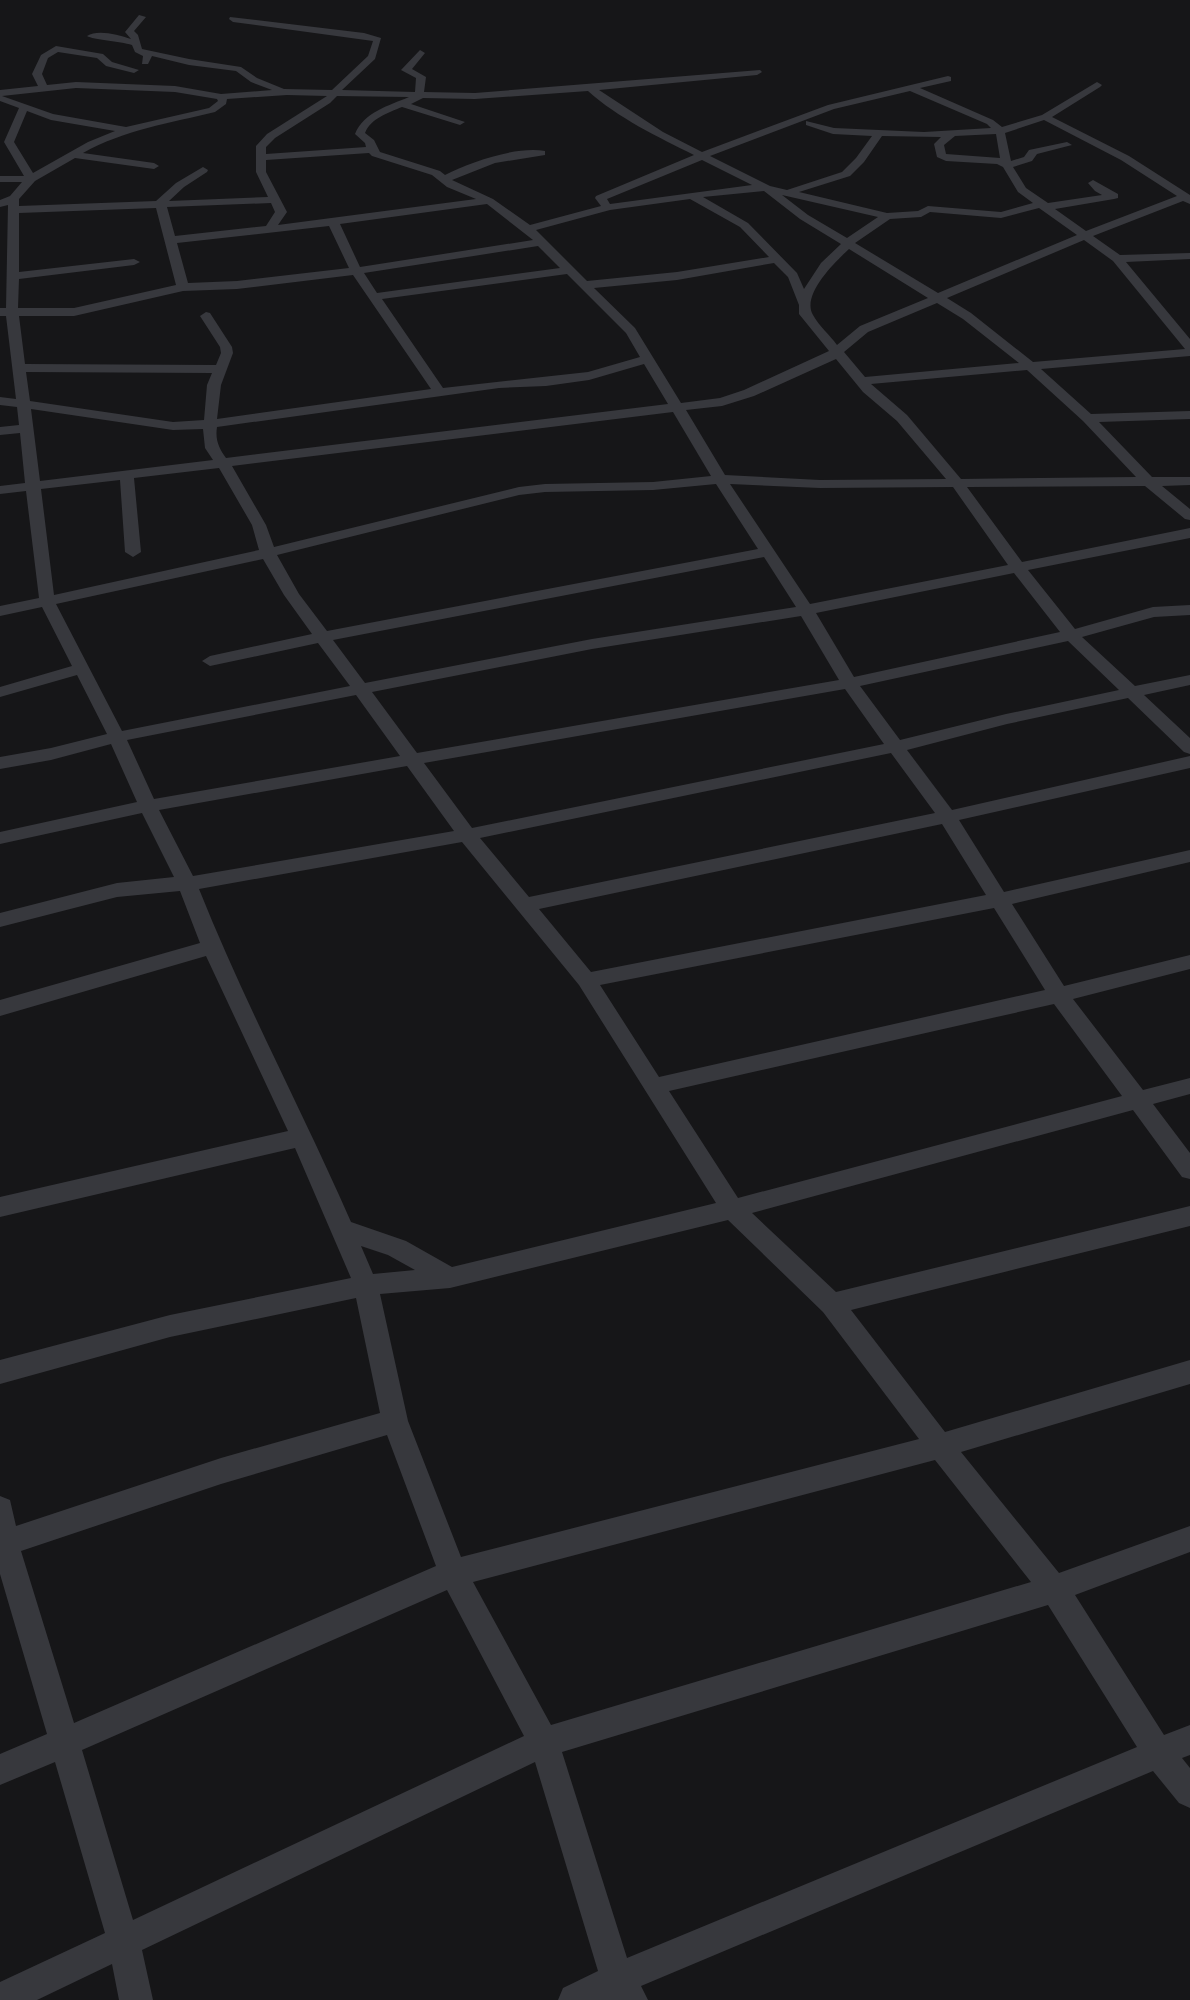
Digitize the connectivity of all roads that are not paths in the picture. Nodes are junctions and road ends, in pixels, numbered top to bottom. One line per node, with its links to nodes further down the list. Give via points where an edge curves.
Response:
1 (142, 17): 4 (street, via 130,29)
2 (233, 19): 19 (street, via 378,40 372,57)
3 (91, 36): 4 (street)
4 (135, 43): 5 (street)
5 (144, 52): 7 (street, via 148,60); 17 (street, via 238,69 254,80)
6 (420, 53): 20 (street, via 406,70 421,77)
7 (134, 70): 11 (street, via 109,64 100,56 56,49 44,57 37,74); 15 (street)
8 (757, 72): 12 (street)
9 (948, 79): 13 (street)
10 (1097, 85): 28 (street)
11 (44, 88): 14 (street); 15 (street, via 87,85)
12 (591, 88): 20 (street); 40 (street, via 659,134)
13 (912, 88): 32 (street, via 990,122); 40 (street, via 831,107)
14 (27, 89): 18 (street); 25 (street)
15 (134, 89): 16 (street)
16 (155, 89): 21 (street); 23 (street)
17 (287, 92): 19 (street); 21 (street)
18 (0, 93)
19 (336, 93): 20 (street); 41 (street, via 271,136 261,146)
20 (419, 96): 24 (street)
21 (221, 97): 27 (street, via 223,102 219,106)
22 (0, 98): 25 (street)
23 (149, 99)
24 (402, 104): 29 (street); 37 (street, via 362,126 360,134 370,142)
25 (20, 105): 31 (street, via 51,117); 35 (street, via 9,142)
26 (162, 111): 27 (street)
27 (187, 117): 31 (street)
28 (1045, 117): 32 (street); 53 (street, via 1125,158)
29 (460, 122)
30 (809, 123): 33 (street, via 833,131)
31 (126, 130): 39 (street)
32 (1000, 131): 34 (street); 42 (street)
33 (880, 132): 34 (street); 51 (street, via 846,174)
34 (953, 134): 42 (street, via 939,144 941,155 946,158 999,161)
35 (5, 144): 46 (street, via 14,147)
36 (1066, 145): 42 (street, via 1033,152 1028,159)
37 (372, 150): 41 (street); 47 (street)
38 (541, 153): 47 (street, via 500,157)
39 (73, 155): 43 (street); 46 (street)
40 (702, 156): 50 (street); 60 (street, via 600,198)
41 (261, 157): 54 (street, via 261,172)
42 (1007, 165): 59 (street, via 1022,190)
43 (154, 166)
44 (203, 170): 56 (street)
45 (0, 179): 46 (street)
46 (32, 179): 58 (street)
47 (446, 179): 55 (street, via 451,185)
48 (1093, 183): 59 (street, via 1114,196)
49 (1190, 183): 53 (street)
50 (766, 188): 51 (street); 52 (street); 68 (street)
51 (786, 193): 61 (street)
52 (692, 195): 60 (street); 70 (street, via 744,225)
53 (1183, 196): 65 (street)
54 (275, 200): 56 (street); 63 (street, via 281,212)
55 (489, 201): 62 (street); 64 (street)
56 (160, 203): 58 (street); 66 (street)
57 (0, 204): 58 (street)
58 (14, 204): 75 (street)
59 (1043, 206): 61 (street, via 1001,215 928,209 921,214); 65 (street)
60 (609, 207): 64 (street)
61 (887, 216): 68 (street)
62 (333, 222): 63 (street); 74 (street)
63 (270, 228): 66 (street)
64 (528, 230): 67 (street)
65 (1087, 236): 71 (street); 79 (street)
66 (169, 240): 77 (street)
67 (541, 242): 73 (street); 74 (street)
68 (849, 245): 79 (street); 80 (street, via 825,265)
69 (1190, 256): 71 (street)
70 (775, 259): 76 (street, via 677,276); 80 (street, via 793,276)
71 (1117, 259): 83 (street)
72 (134, 262): 75 (street)
73 (569, 270): 76 (street); 78 (street)
74 (356, 271): 77 (street); 78 (street)
75 (13, 276): 81 (street)
76 (585, 285): 85 (street, via 632,331)
77 (183, 287): 81 (street, via 74,312)
78 (373, 297): 90 (street)
79 (939, 298): 84 (street, via 864,329); 86 (street)
80 (804, 301): 84 (street, via 805,314)
81 (6, 312): 87 (street)
82 (206, 316): 88 (street, via 226,347)
83 (1190, 350): 86 (street)
84 (836, 351): 89 (street); 93 (street, via 749,393 722,402)
85 (648, 359): 90 (street, via 589,376); 93 (street)
86 (1030, 366): 89 (street); 95 (street)
87 (19, 368): 88 (street); 92 (street)
88 (221, 369): 96 (street, via 214,385)
89 (862, 381): 104 (street, via 902,418)
90 (439, 392): 96 (street)
91 (0, 401): 92 (street)
92 (24, 404): 96 (street, via 173,426); 97 (street)
93 (678, 408): 99 (street); 101 (street)
94 (1190, 415): 95 (street)
95 (1088, 418): 103 (street)
96 (212, 424): 99 (street, via 212,448)
97 (27, 428): 98 (street); 105 (street)
98 (0, 431)
99 (223, 463): 100 (street); 111 (street, via 259,525)
100 (127, 476): 105 (street); 109 (street)
101 (720, 479): 104 (street, via 820,484); 110 (street); 111 (street, via 519,491)
102 (1190, 481): 103 (street)
103 (1149, 482): 104 (street); 107 (street)
104 (957, 483): 112 (street)
105 (34, 486): 106 (street); 113 (street)
106 (0, 490)
107 (1190, 516)
108 (1190, 533): 112 (street)
109 (133, 552)
110 (768, 552): 114 (street); 118 (street)
111 (268, 553): 113 (street); 118 (street)
112 (1017, 567): 114 (street); 117 (street)
113 (47, 601): 116 (street); 120 (street)
114 (806, 610): 122 (street); 123 (street, via 592,644)
115 (1190, 610): 117 (street, via 1140,615)
116 (0, 611)
117 (1071, 635): 122 (street); 125 (street)
118 (321, 637): 119 (street); 123 (street)
119 (210, 661)
120 (82, 668): 124 (street); 126 (street)
121 (1190, 680): 125 (street)
122 (849, 683): 127 (street); 129 (street)
123 (361, 689): 126 (street); 129 (street)
124 (0, 692)
125 (1129, 692): 127 (street); 128 (street)
126 (117, 737): 131 (street); 132 (street)
127 (896, 747): 133 (street); 134 (street)
128 (1190, 748)
129 (412, 761): 132 (street); 134 (street)
130 (1190, 762): 133 (street)
131 (0, 763)
132 (148, 807): 135 (street); 137 (street)
133 (947, 817): 138 (street); 139 (street)
134 (467, 835): 137 (street); 139 (street)
135 (0, 838)
136 (1190, 856): 138 (street)
137 (187, 884): 140 (street, via 138,886); 141 (street)
138 (998, 900): 143 (street); 144 (street)
139 (524, 905): 143 (street)
140 (0, 920)
141 (212, 947): 145 (street); 149 (street)
142 (1190, 962): 144 (street)
143 (586, 980): 146 (street)
144 (1059, 995): 146 (street); 148 (street)
145 (0, 1008)
146 (655, 1086): 152 (street)
147 (1190, 1086): 148 (street)
148 (1138, 1101): 150 (street); 152 (street)
149 (303, 1137): 151 (street); 154 (street)
150 (1190, 1170)
151 (0, 1207)
152 (732, 1209): 155 (street); 157 (street)
153 (1190, 1216): 157 (street)
154 (342, 1229): 155 (street, via 397,1248); 156 (street)
155 (450, 1278): 156 (street)
156 (366, 1285): 158 (street, via 170,1326); 160 (street)
157 (832, 1304): 161 (street)
158 (0, 1372)
159 (1190, 1372): 161 (street)
160 (395, 1420): 164 (street, via 222,1471); 165 (street)
161 (940, 1446): 165 (street); 166 (street)
162 (0, 1509): 164 (street)
163 (1190, 1539): 166 (street)
164 (3, 1544): 168 (street)
165 (453, 1573): 168 (street); 169 (street)
166 (1054, 1589): 169 (street); 170 (street)
167 (1190, 1740): 170 (street)
168 (66, 1742): 171 (street); 173 (street)
169 (543, 1742): 173 (street); 174 (street)
170 (1158, 1753): 172 (street); 174 (street)
171 (0, 1770)
172 (1190, 1792)
173 (124, 1943): 175 (street); 176 (street)
174 (624, 1990): 177 (street)
175 (0, 2000)
176 (136, 2000)
177 (575, 2000)

